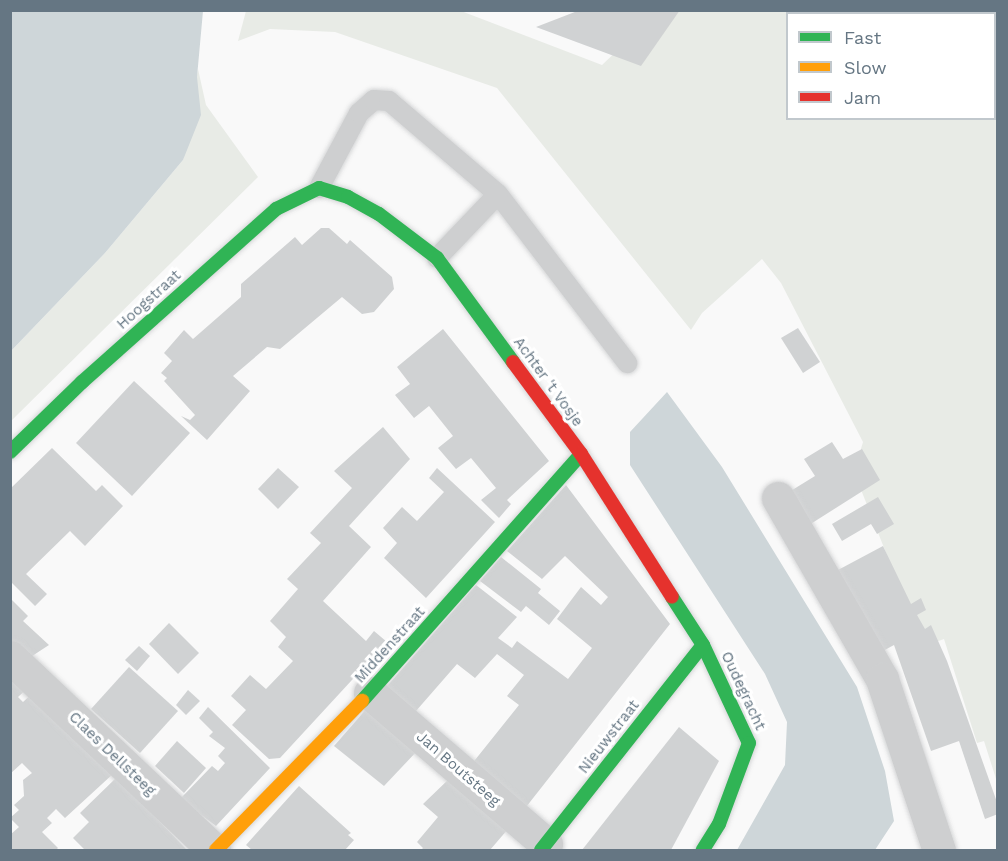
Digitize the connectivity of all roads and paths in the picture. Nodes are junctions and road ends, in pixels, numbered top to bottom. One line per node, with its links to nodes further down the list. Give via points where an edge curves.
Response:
1 (319, 188): 2 (lane, via 359,113 374,100 390,101); 3 (street, Achter 't Vosje, via 348,197 379,214); 5 (street, Hoogstraat, via 276,209 82,382)
2 (498, 194): 3 (lane); 4 (lane)
3 (436, 258): 6 (street, Achter 't Vosje)
4 (627, 363)
5 (10, 452)
6 (581, 454): 8 (street, Achter 't Vosje); 10 (street, Middenstraat)
7 (778, 498): 14 (street, via 882,679)
8 (704, 645): 11 (street, Nieuwstraat); 13 (street, Oudegracht, via 749,743 719,824)
9 (10, 657): 12 (street, Claes Dellsteeg)
10 (370, 693): 11 (street, Jan Boutsteeg); 12 (street, Middenstraat)
11 (544, 847)
12 (215, 850)
13 (703, 850)
14 (939, 850)

